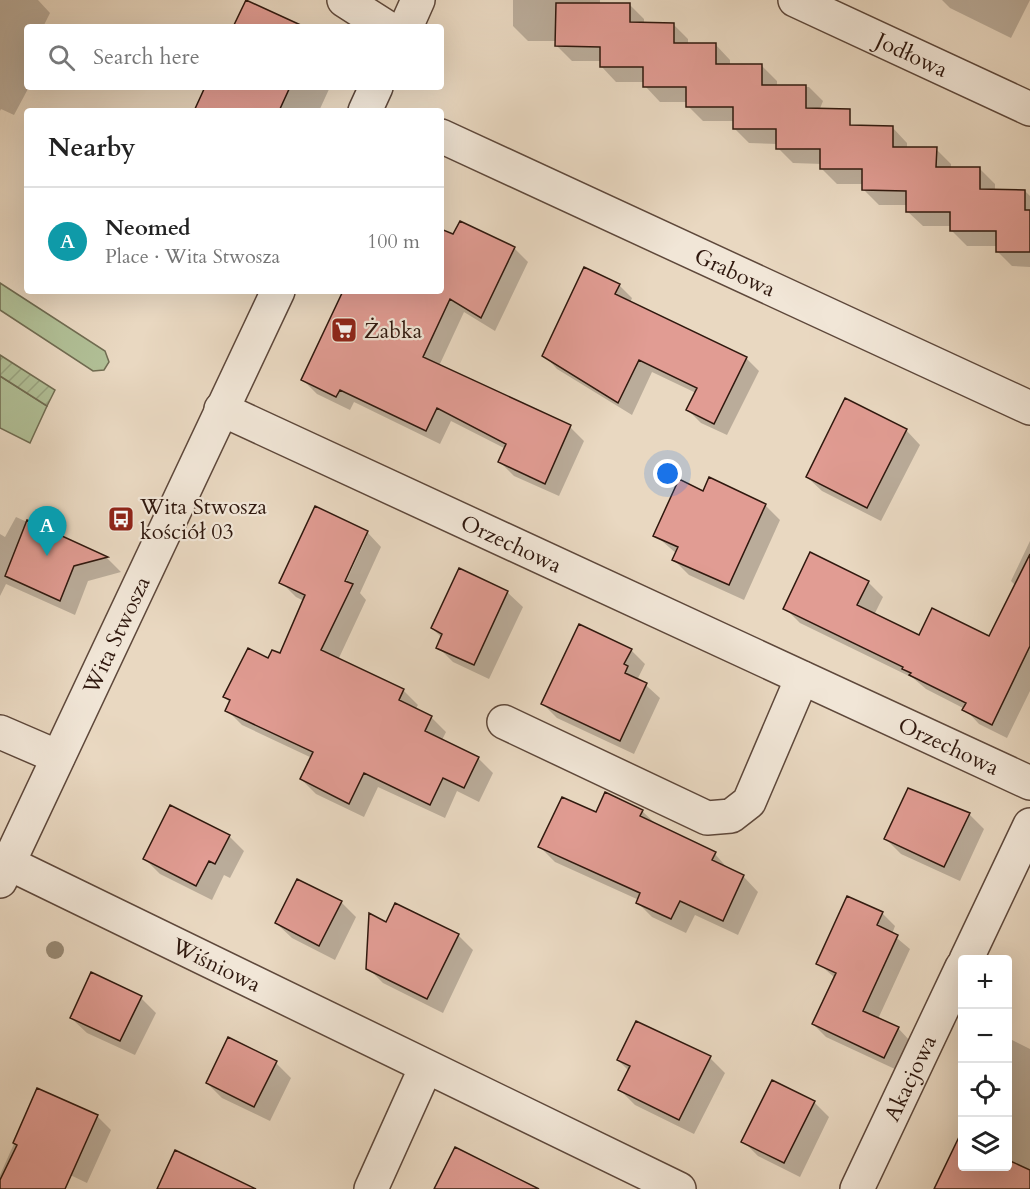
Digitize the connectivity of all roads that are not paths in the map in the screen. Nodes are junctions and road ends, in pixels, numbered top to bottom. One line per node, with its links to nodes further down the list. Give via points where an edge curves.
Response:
1 (344, 0): 4 (street)
2 (418, 0): 5 (street)
3 (795, 0): 6 (street, Jodłowa)
4 (381, 24)
5 (407, 24)
6 (1030, 109)
7 (444, 137): 10 (street, Grabowa)
8 (277, 294): 9 (street, Wita Stwosza)
9 (222, 408): 11 (street, Orzechowa); 14 (street, Wita Stwosza)
10 (1030, 408)
11 (802, 678): 12 (street, via 748,802 731,816 707,818); 15 (street, Orzechowa)
12 (504, 722)
13 (0, 732): 14 (street)
14 (58, 757): 17 (street, Wita Stwosza)
15 (1030, 783)
16 (1030, 825): 18 (street)
17 (4, 872): 20 (street, Wiśniowa)
18 (968, 955)
19 (958, 977): 23 (street, Akacjowa)
20 (426, 1067): 21 (street); 22 (street, Wiśniowa)
21 (371, 1189)
22 (679, 1189)
23 (857, 1189)

